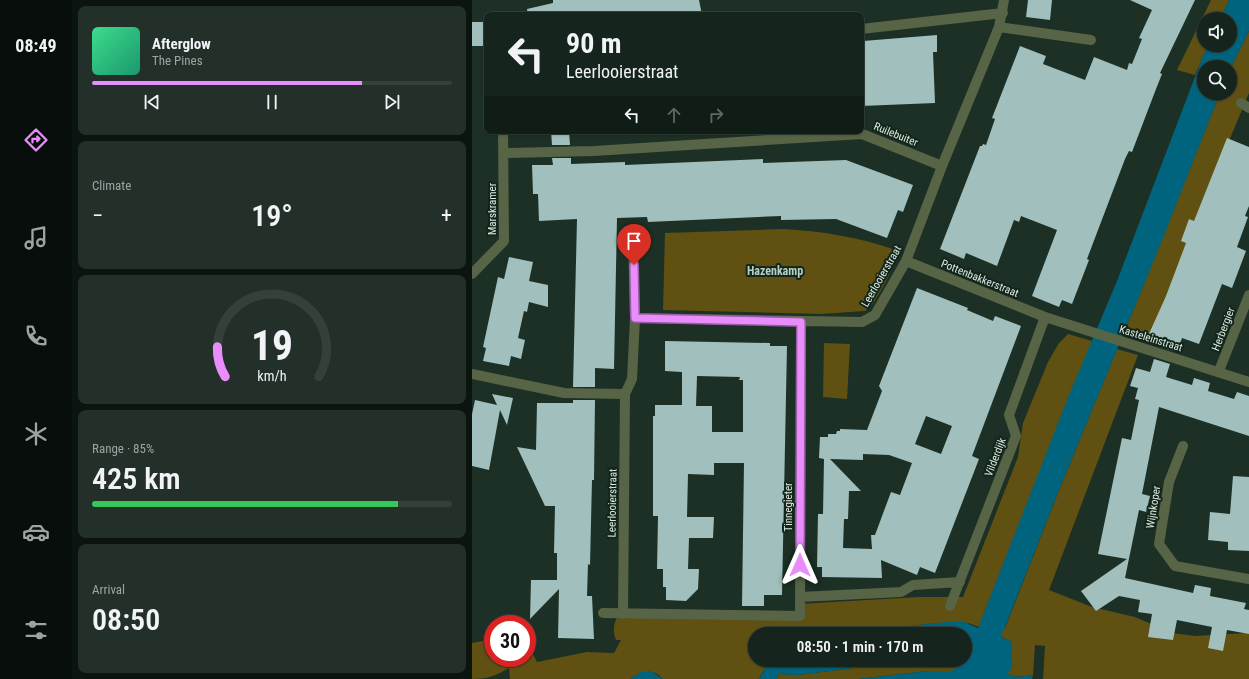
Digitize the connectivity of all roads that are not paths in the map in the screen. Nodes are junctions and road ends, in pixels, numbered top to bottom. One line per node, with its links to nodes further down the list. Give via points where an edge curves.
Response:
1 (1004, 0): 2 (street, Leerlooierstraat)
2 (1003, 13): 3 (street, Leerlooierstraat); 4 (street)
3 (999, 27): 5 (street); 8 (street, Leerlooierstraat)
4 (864, 29)
5 (1091, 40)
6 (503, 134): 7 (street, Marskramer)
7 (504, 153): 8 (street, Ruilebuiter, via 594,151 862,134); 11 (street, Marskramer, via 504,242)
8 (942, 166): 10 (street, Leerlooierstraat)
9 (633, 238): 14 (street, Leerlooierstraat)
10 (906, 261): 13 (street, Pottenbakkerstraat); 15 (street, Leerlooierstraat, via 875,315 862,322)
11 (472, 274)
12 (1249, 295): 16 (street, Herbergier)
13 (1045, 317): 16 (street, Kasteleinstraat); 22 (street, Vilderdijk, via 1009,414 1016,436)
14 (635, 318): 15 (street, Leerlooierstraat); 19 (street, Leerlooierstraat, via 632,379)
15 (801, 322): 23 (street, Tinnegieter)
16 (1220, 371): 18 (street, Kasteleinstraat)
17 (472, 374): 19 (street, via 564,393)
18 (1249, 382)
19 (625, 394): 26 (street, Leerlooierstraat)
20 (1183, 446): 21 (street, Wijnkoper, via 1169,482 1159,544 1175,566)
21 (1249, 579)
22 (960, 582): 23 (street, via 913,585 901,592); 24 (street, Vilderdijk)
23 (800, 597): 26 (street, Tinnegieter, via 800,616)
24 (950, 606)
25 (602, 613): 26 (street, Tinnegieter)
26 (623, 614)

